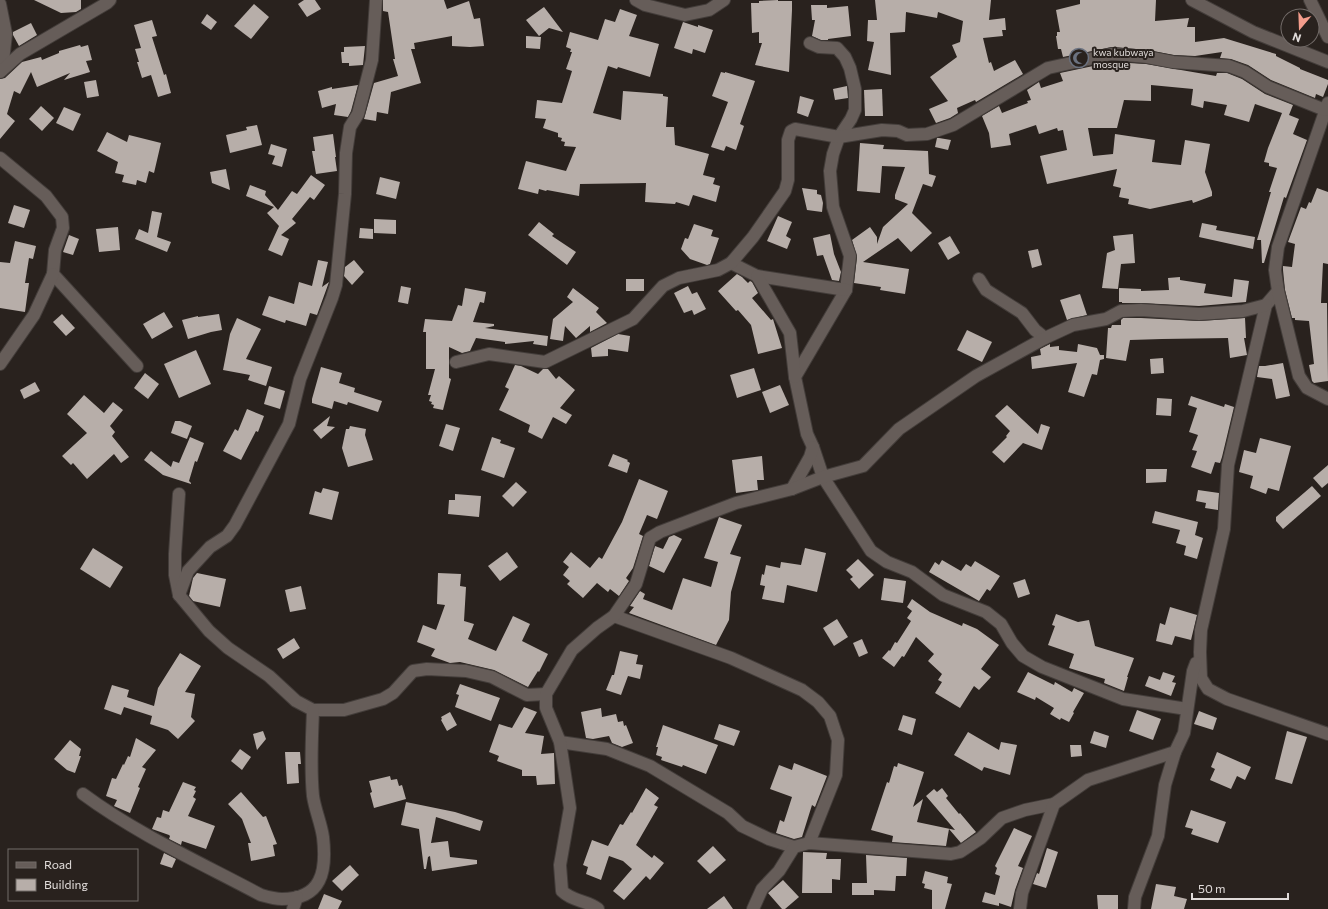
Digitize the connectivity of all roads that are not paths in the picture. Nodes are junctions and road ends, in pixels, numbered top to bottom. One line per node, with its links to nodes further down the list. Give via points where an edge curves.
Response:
1 (110, 0): 12 (street, via 20,54)
2 (376, 0): 33 (street, via 372,60 358,114 350,126 346,153 336,285 332,298 300,379 289,424 235,525 188,571)
3 (636, 0): 4 (street, via 645,5 685,15 709,10)
4 (724, 0)
5 (1192, 0): 8 (street)
6 (1310, 0): 9 (street)
7 (0, 4): 12 (street, via 6,34)
8 (1208, 4): 11 (street, via 1253,32)
9 (1328, 37)
10 (810, 42): 14 (street, via 819,48 837,48 850,68 855,89 855,110)
11 (1328, 62)
12 (1, 71)
13 (1326, 106): 14 (street, via 1268,87 1245,72 1229,66 1112,54 1048,68 953,125 927,134 907,135 898,131 882,130); 21 (street, via 1278,247 1275,270)
14 (839, 137): 16 (street, via 795,129 791,131 788,140 788,180 785,191 753,237); 20 (street, via 830,171 833,208 850,256)
15 (0, 158): 17 (street, via 46,196 62,217 63,228 55,250)
16 (730, 263): 18 (street); 24 (street, via 718,270 679,278 663,286 633,319 544,362 489,354)
17 (53, 274): 25 (street, via 34,315); 26 (street)
18 (757, 276): 20 (street); 27 (street, via 790,333)
19 (979, 279): 23 (street, via 986,290 1022,313)
20 (846, 290): 27 (street)
21 (1278, 291): 22 (street); 28 (street, via 1299,376 1307,388)
22 (1266, 305): 23 (street, via 1243,311 1199,314 1121,311 1106,319 1073,325); 35 (street, via 1228,465 1224,528 1201,630)
23 (1045, 338): 30 (street, via 976,376 899,429 863,466)
24 (456, 362)
25 (0, 364)
26 (137, 366)
27 (795, 377): 29 (street, via 807,434)
28 (1328, 399)
29 (813, 447): 30 (street); 31 (street)
30 (823, 477): 31 (street); 37 (street, via 871,551 887,562 912,572 943,595 986,612 1001,624 1023,656 1042,667 1124,699)
31 (792, 489): 34 (street, via 736,503 650,538 636,584)
32 (179, 494): 33 (street, via 175,575)
33 (179, 595): 38 (street, via 223,643 269,676 296,701)
34 (614, 616): 36 (street, via 572,650); 44 (street, via 731,658 802,690 818,702 830,716 838,740 836,775)
35 (1200, 652): 37 (street, via 1193,671); 39 (street, via 1201,678 1208,689 1227,699)
36 (546, 694): 38 (street, via 527,695 492,677 466,671 427,669 413,671 393,693 383,698 344,710); 40 (street, via 546,708)
37 (1187, 709): 41 (street, via 1184,733)
38 (313, 710): 46 (street, via 311,773 313,798 323,837 324,870 318,883 308,894)
39 (1328, 734)
40 (560, 742): 45 (street, via 607,749 650,766 728,813 742,826); 48 (street, via 570,808 560,865 562,892)
41 (1175, 752): 43 (street, via 1088,780); 51 (street, via 1165,785 1158,836 1135,897)
42 (83, 794): 46 (street, via 131,826 261,895 281,899)
43 (1054, 804): 44 (street, via 1002,818 981,838 960,852 950,854); 50 (street, via 1022,893)
44 (809, 843): 45 (street)
45 (794, 847): 49 (street, via 779,872 762,889)
46 (298, 897): 47 (street)
47 (293, 909)
48 (598, 909)
49 (753, 909)
50 (1020, 909)
51 (1134, 909)

